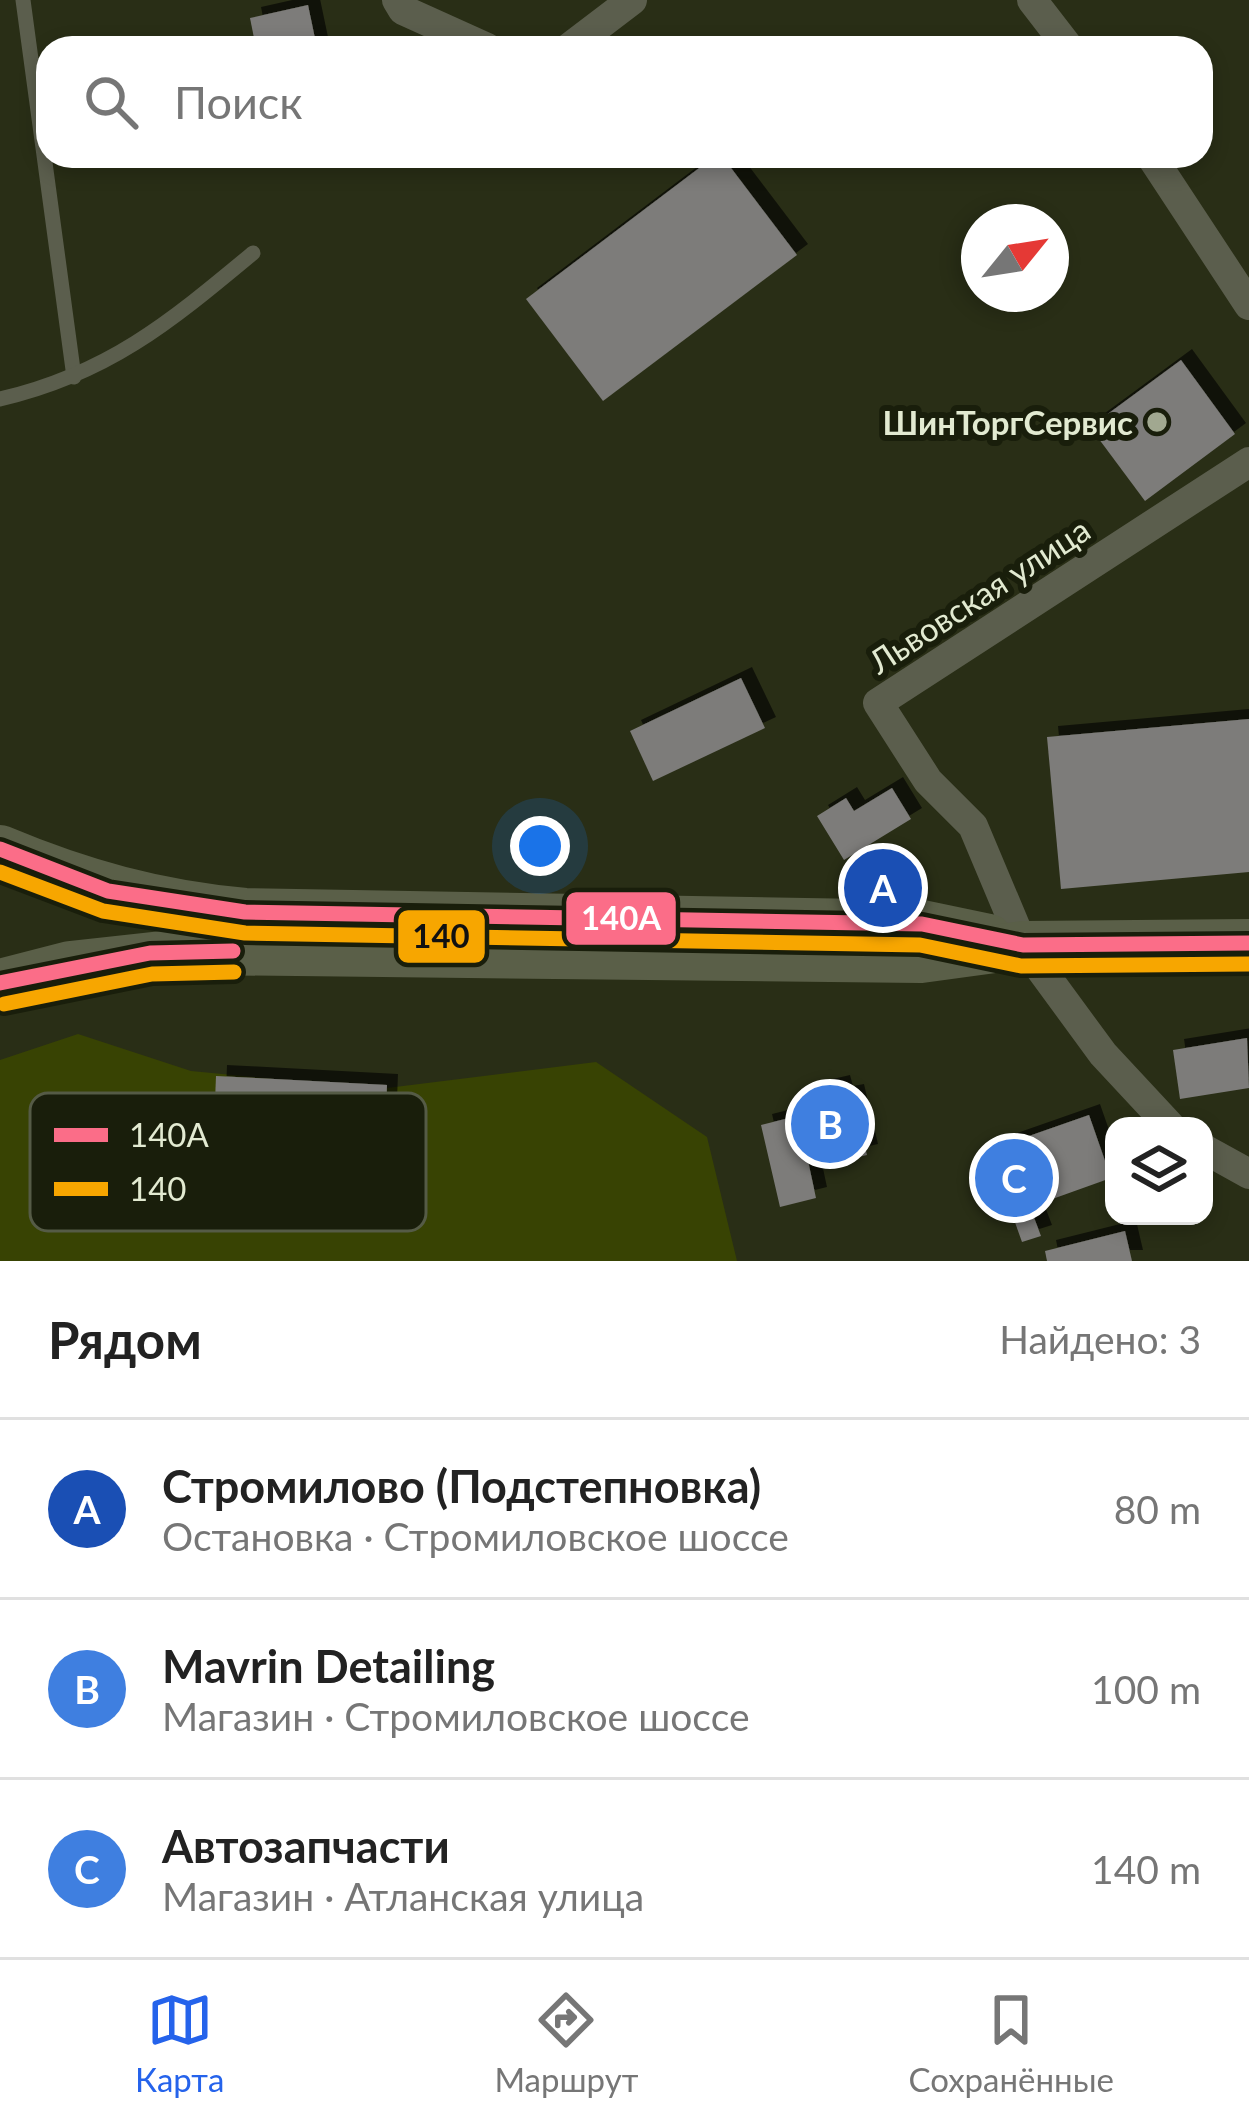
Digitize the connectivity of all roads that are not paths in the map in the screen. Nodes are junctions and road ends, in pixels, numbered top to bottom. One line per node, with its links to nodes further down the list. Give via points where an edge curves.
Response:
1 (22, 0): 8 (lane)
2 (397, 0): 5 (street)
3 (632, 0): 6 (street)
4 (1032, 0): 7 (street)
5 (461, 36)
6 (584, 36)
7 (1060, 36)
8 (36, 102)
9 (45, 168): 13 (lane)
10 (1159, 168): 12 (street)
11 (253, 253): 13 (lane, via 131,350)
12 (1249, 305)
13 (74, 377): 14 (lane)
14 (0, 399)
15 (1249, 462): 18 (street, Львовская улица, via 878,703 928,781 973,826)
16 (0, 849): 18 (main road, via 108,891 178,906 922,924)
17 (1249, 943): 18 (main road)
18 (1023, 945): 19 (main road, via 921,959 198,951 70,965); 20 (street, via 1103,1054)
19 (0, 983)
20 (1162, 1117)
21 (1213, 1154): 22 (street)
22 (1249, 1174)

